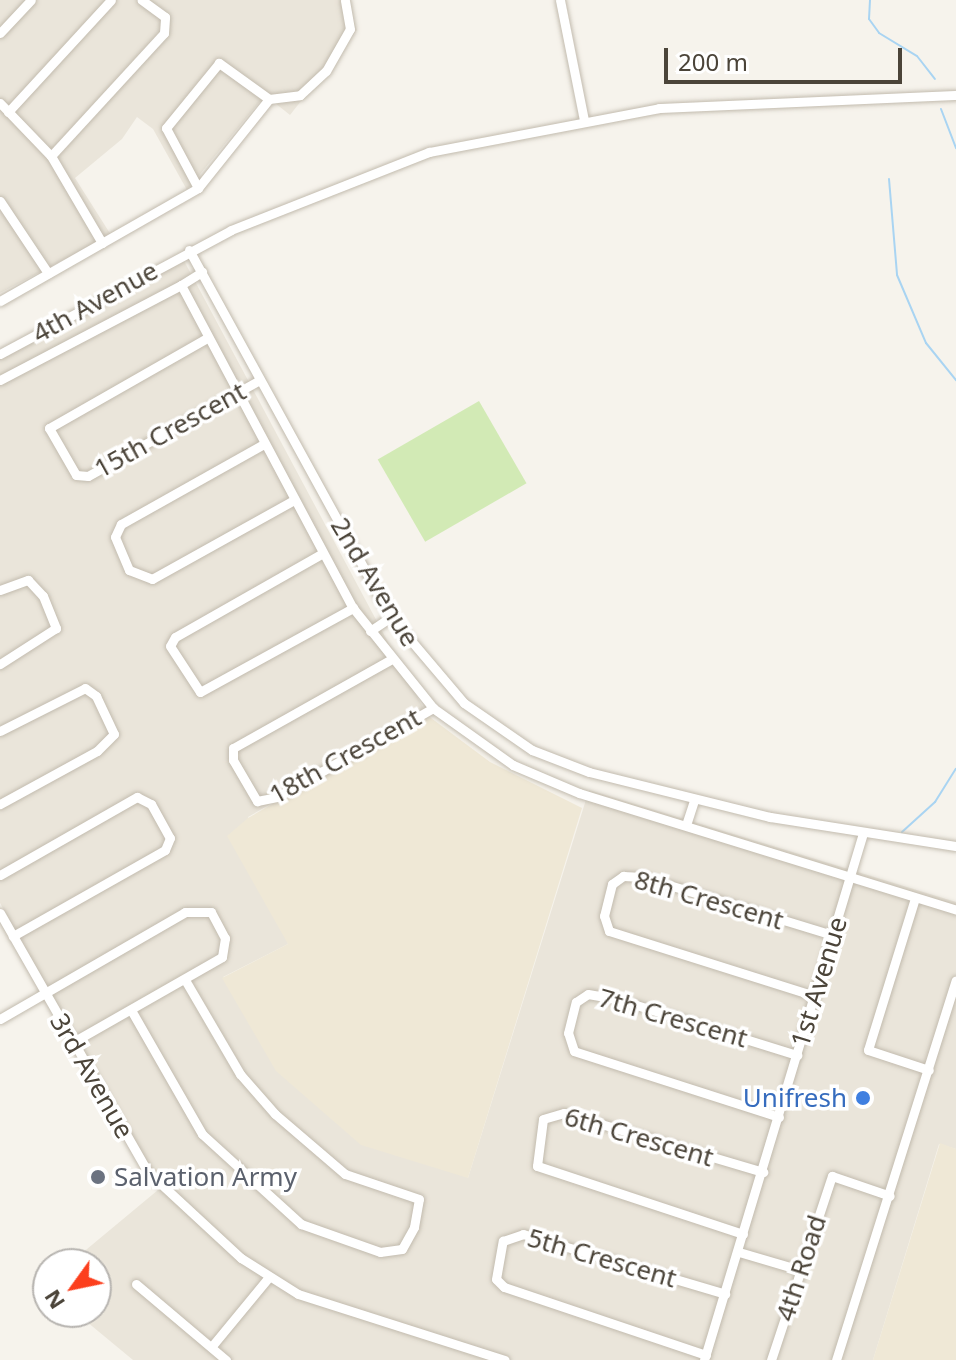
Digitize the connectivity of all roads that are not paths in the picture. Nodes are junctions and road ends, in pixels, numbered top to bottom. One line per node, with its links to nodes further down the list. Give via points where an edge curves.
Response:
1 (31, 0): 6 (street)
2 (111, 0): 10 (street)
3 (142, 0): 12 (street, via 165,17 164,33)
4 (345, 0): 8 (street, via 350,29 326,71 300,95)
5 (560, 0): 11 (street)
6 (0, 33)
7 (956, 95): 11 (street, 4th Avenue, via 703,104)
8 (269, 99): 13 (street); 13 (street, via 219,63 171,120 167,135)
9 (0, 103): 10 (street)
10 (8, 112): 12 (street)
11 (584, 120): 16 (street, 4th Avenue, via 406,158)
12 (51, 156): 15 (street)
13 (198, 188): 15 (street)
14 (0, 201): 18 (street)
15 (102, 243): 18 (street)
16 (189, 250): 17 (street, 2nd Avenue); 22 (street, 4th Avenue)
17 (202, 272): 19 (street); 24 (street, 2nd Avenue)
18 (48, 273): 20 (street)
19 (181, 285): 21 (street); 23 (street)
20 (0, 301)
21 (207, 338): 25 (street); 25 (street, 15th Crescent, via 49,428 81,478)
22 (0, 354)
23 (0, 380)
24 (260, 380): 25 (street, 15th Crescent); 31 (street, 2nd Avenue)
25 (237, 393): 26 (street)
26 (262, 445): 27 (street); 27 (street, via 121,524 115,537 129,570 152,579)
27 (294, 500): 28 (street)
28 (323, 553): 30 (street); 30 (street, via 173,639 170,646 200,692)
29 (0, 590): 34 (street, via 28,580 43,596 56,628)
30 (353, 608): 32 (street)
31 (391, 617): 32 (street); 37 (street, 2nd Avenue, via 464,703 532,750)
32 (370, 631): 33 (street)
33 (390, 660): 35 (street); 35 (street, 18th Crescent, via 233,748 257,801 277,797)
34 (0, 664)
35 (433, 708): 39 (street, via 483,746 546,780)
36 (0, 731): 38 (street, via 85,688 96,696 114,734 97,751)
37 (694, 800): 39 (street); 40 (street, 2nd Avenue)
38 (0, 804)
39 (686, 825): 43 (street)
40 (863, 833): 41 (street, 2nd Avenue); 43 (street, 1st Avenue)
41 (956, 846)
42 (0, 875): 48 (street, via 137,797 151,804 170,838 165,850)
43 (851, 878): 44 (street); 47 (street, 1st Avenue)
44 (915, 898): 45 (street); 57 (street, via 868,1050)
45 (956, 910)
46 (0, 913): 48 (street, 3rd Avenue)
47 (833, 935): 52 (street, 1st Avenue); 52 (street, 8th Crescent, via 643,877 623,876 612,884 604,916 609,931)
48 (13, 936): 51 (street, 3rd Avenue)
49 (185, 980): 51 (street, via 215,963 226,948 206,907 185,912); 53 (street); 53 (street, via 247,1083 304,1141 345,1174 419,1199 414,1227 402,1249 380,1252 296,1219 202,1134)
50 (956, 980): 57 (street)
51 (45, 994): 54 (street); 55 (street, 3rd Avenue)
52 (815, 996): 56 (street, 1st Avenue)
53 (131, 1010): 55 (street)
54 (0, 1019)
55 (73, 1042): 64 (street, 3rd Avenue, via 148,1172)
56 (797, 1055): 58 (street, 1st Avenue); 58 (street, 7th Crescent, via 617,999 588,994 576,1002 568,1033 574,1051)
57 (929, 1070): 60 (street)
58 (779, 1117): 59 (street, 1st Avenue)
59 (763, 1172): 61 (street, 1st Avenue); 61 (street, 6th Crescent, via 564,1113 543,1119 537,1166)
60 (890, 1196): 63 (street, 4th Road, via 832,1176); 72 (street)
61 (743, 1234): 62 (street, 1st Avenue)
62 (739, 1252): 63 (street); 66 (street, 1st Avenue)
63 (800, 1270): 71 (street, 4th Road)
64 (268, 1278): 67 (street); 70 (street, 3rd Avenue, via 324,1304)
65 (136, 1284): 67 (street)
66 (725, 1294): 68 (street, 1st Avenue); 68 (street, 5th Crescent, via 523,1234 503,1241 496,1279 504,1287)
67 (212, 1346): 69 (street)
68 (705, 1357)
69 (226, 1360)
70 (504, 1360)
71 (771, 1360)
72 (836, 1360)

